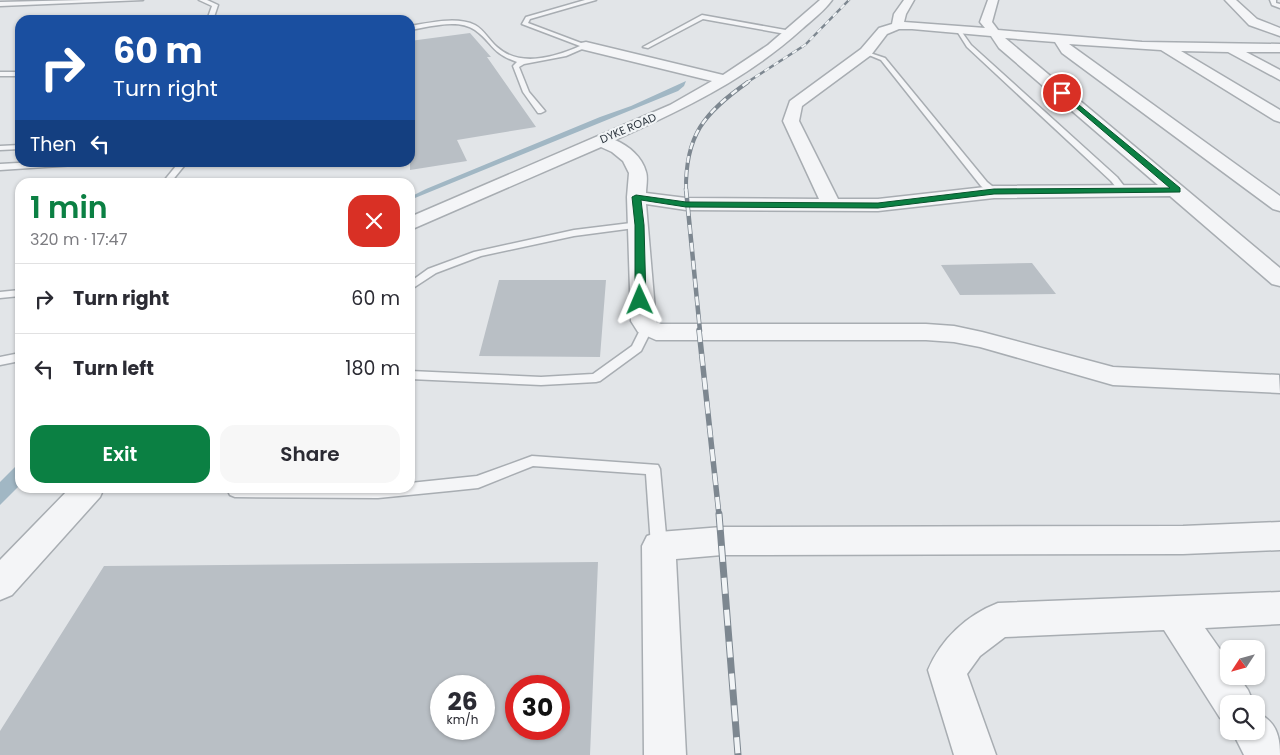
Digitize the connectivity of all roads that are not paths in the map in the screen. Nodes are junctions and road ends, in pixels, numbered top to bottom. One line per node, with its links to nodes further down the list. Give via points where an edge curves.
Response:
1 (140, 0): 9 (lane)
2 (202, 0): 11 (lane, via 215,5)
3 (593, 0): 19 (lane, via 528,18 525,24)
4 (827, 0): 16 (street, DYKE ROAD)
5 (909, 0): 12 (street)
6 (993, 0): 17 (street, via 986,22)
7 (1230, 0): 15 (street, via 1253,22)
8 (1273, 0): 10 (lane)
9 (0, 4)
10 (1280, 6)
11 (212, 15)
12 (897, 26): 14 (street); 24 (street, via 883,31)
13 (415, 28): 25 (lane, via 460,23 472,26 496,50)
14 (957, 29): 17 (street); 39 (lane, via 969,46)
15 (1280, 32)
16 (791, 33): 20 (lane, via 702,17); 29 (street, DYKE ROAD)
17 (993, 33): 18 (street); 40 (street)
18 (1059, 39): 21 (street); 44 (street, via 1067,50)
19 (586, 46): 25 (lane, via 564,55); 29 (street)
20 (646, 46)
21 (1162, 46): 22 (street); 31 (street)
22 (1229, 48): 23 (street); 28 (street)
23 (1280, 48)
24 (866, 52): 41 (lane, via 883,59 984,184); 43 (street, via 794,104 791,120)
25 (522, 62): 30 (lane, via 516,66 520,78 526,92)
26 (0, 74): 27 (lane)
27 (15, 74)
28 (1280, 76)
29 (725, 80): 32 (street, DYKE ROAD, via 675,108)
30 (542, 111)
31 (1280, 117)
32 (600, 140): 42 (street, via 630,158 638,173); 45 (street, DYKE ROAD)
33 (15, 147): 34 (lane)
34 (0, 148)
35 (15, 166): 36 (lane)
36 (0, 167)
37 (179, 167): 38 (lane)
38 (170, 178)
39 (1123, 190): 40 (street); 41 (street)
40 (1178, 190): 47 (street)
41 (994, 192): 43 (street, via 878,205)
42 (636, 197): 43 (street, via 686,204); 46 (street)
43 (831, 204)
44 (1280, 205)
45 (415, 222)
46 (640, 225): 48 (lane, via 574,233 478,254 432,271); 51 (street, via 640,300)
47 (1280, 278)
48 (415, 283)
49 (15, 294): 50 (lane)
50 (0, 295)
51 (647, 327): 54 (lane, via 637,348 596,378 541,381); 55 (street, via 656,332 698,334 954,334 1113,376)
52 (15, 358): 53 (lane)
53 (0, 361)
54 (415, 375)
55 (1279, 384)
56 (415, 488): 59 (lane, via 478,482 532,461 653,469)
57 (83, 493): 60 (street)
58 (1280, 536): 59 (street, via 1173,540 722,541)
59 (659, 546): 65 (street)
60 (0, 584)
61 (1280, 608): 62 (street)
62 (1173, 612): 63 (street); 66 (street, via 998,620 967,643 947,670)
63 (1228, 695)
64 (1258, 740): 67 (street)
65 (665, 755)
66 (975, 755)
67 (1268, 755)

